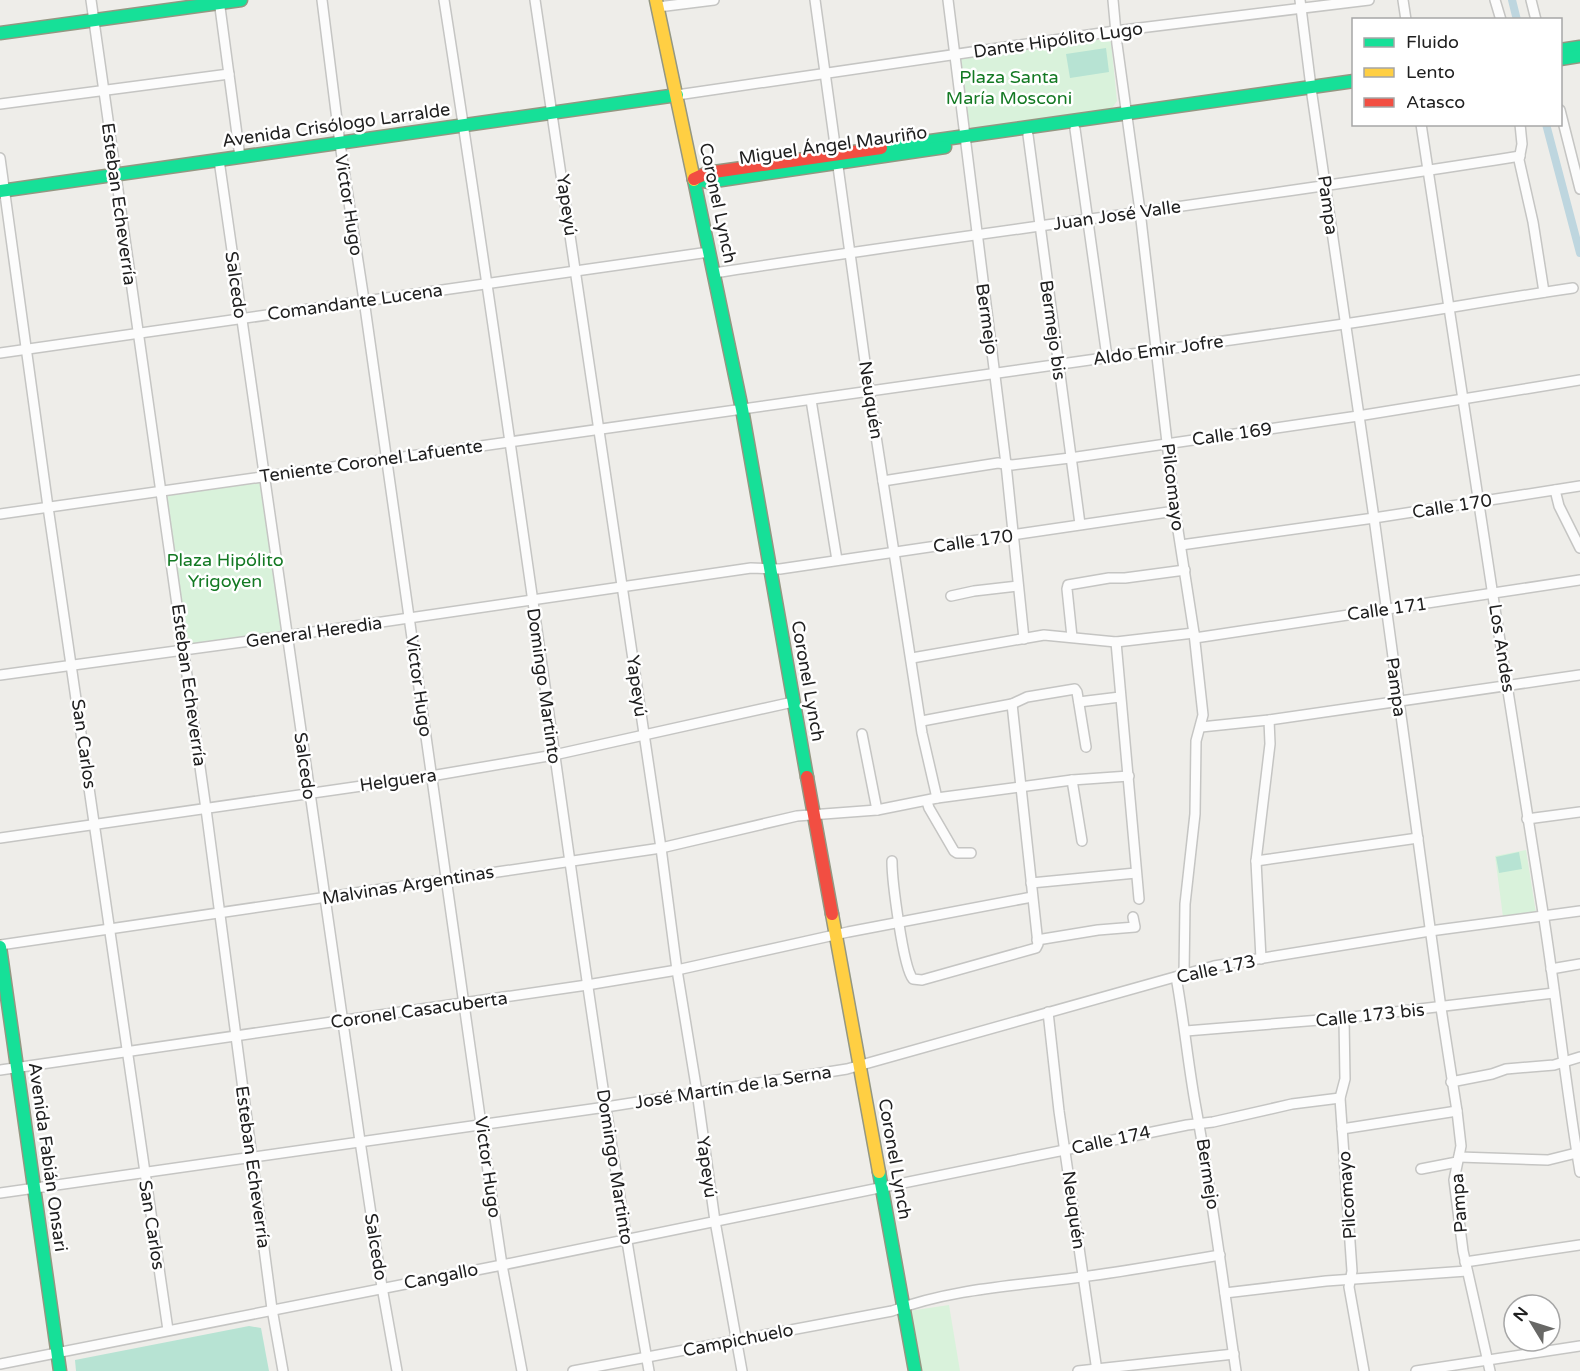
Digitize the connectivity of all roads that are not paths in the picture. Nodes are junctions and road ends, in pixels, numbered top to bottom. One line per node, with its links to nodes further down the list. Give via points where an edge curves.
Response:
1 (91, 0): 20 (street, Esteban Echeverría)
2 (240, 0): 14 (main road)
3 (322, 0): 45 (street, Victor Hugo)
4 (444, 0): 39 (street, Domingo Martinto)
5 (535, 0): 36 (street, Yapeyú)
6 (714, 0): 15 (street)
7 (815, 0): 29 (street, Neuquén)
8 (948, 0): 25 (street, Bermejo)
9 (1113, 0): 21 (street, Pilcomayo)
10 (1369, 0): 16 (street, Dante Hipólito Lugo)
11 (1403, 0): 17 (street)
12 (1495, 0): 18 (street)
13 (1531, 0): 19 (street)
14 (220, 1): 20 (main road); 28 (street)
15 (657, 4): 34 (main road, Coronel Lynch)
16 (1301, 4): 21 (street, Dante Hipólito Lugo); 32 (street, Pampa)
17 (1406, 18)
18 (1500, 18)
19 (1536, 18)
20 (94, 21): 22 (main road); 33 (street, Esteban Echeverría)
21 (1115, 31): 25 (street, Dante Hipólito Lugo); 38 (street, Pilcomayo)
22 (0, 33)
23 (1580, 48): 24 (main road)
24 (1562, 50)
25 (955, 55): 29 (street, Dante Hipólito Lugo); 44 (street, Bermejo)
26 (1580, 56): 27 (main road)
27 (1562, 59)
28 (229, 74): 33 (street); 49 (street)
29 (825, 74): 34 (street, Dante Hipólito Lugo); 50 (street, Neuquén)
30 (1352, 81): 32 (main road, Miguel Ángel Mauriño)
31 (1352, 89): 32 (main road, Miguel Ángel Mauriño)
32 (1311, 91): 38 (main road, Miguel Ángel Mauriño); 55 (street, Pampa)
33 (103, 92): 35 (street); 53 (street, Esteban Echeverría)
34 (677, 95): 36 (main road, Avenida Crisólogo Larralde); 54 (main road, Coronel Lynch)
35 (0, 104)
36 (553, 114): 39 (main road, Avenida Crisólogo Larralde); 64 (street, Yapeyú)
37 (1562, 115): 46 (street)
38 (1127, 117): 42 (main road, Miguel Ángel Mauriño); 44 (main road, Miguel Ángel Mauriño); 58 (street, Pilcomayo)
39 (464, 125): 45 (main road, Avenida Crisólogo Larralde); 66 (street, Domingo Martinto)
40 (1421, 126): 52 (street, Los Andes)
41 (1520, 126): 47 (street)
42 (1074, 129): 43 (main road, Miguel Ángel Mauriño); 59 (street)
43 (1028, 135): 44 (main road, Miguel Ángel Mauriño); 60 (street, Bermejo bis)
44 (966, 140): 50 (main road, Miguel Ángel Mauriño); 61 (street, Bermejo)
45 (340, 144): 49 (main road, Avenida Crisólogo Larralde); 69 (street, Victor Hugo)
46 (1576, 150): 56 (street)
47 (1520, 156): 52 (street, Juan José Valle); 68 (street)
48 (0, 158): 57 (street, San Carlos)
49 (240, 158): 51 (main road, Avenida Crisólogo Larralde)
50 (837, 158): 54 (main road, Miguel Ángel Mauriño, via 708,182); 63 (street, Neuquén)
51 (219, 160): 53 (main road, Avenida Crisólogo Larralde); 71 (street, Salcedo)
52 (1428, 171): 55 (street, Juan José Valle); 70 (street, Los Andes)
53 (116, 175): 57 (main road, Avenida Crisólogo Larralde); 73 (street, Esteban Echeverría)
54 (694, 179): 62 (main road, Coronel Lynch)
55 (1326, 185): 58 (street, Juan José Valle); 72 (street, Pampa)
56 (1580, 189)
57 (2, 191): 74 (street, San Carlos)
58 (1140, 211): 59 (street, Juan José Valle); 75 (street, Pilcomayo)
59 (1088, 220): 60 (street, Juan José Valle); 77 (street)
60 (1040, 226): 61 (street, Juan José Valle); 78 (street, Bermejo bis)
61 (976, 234): 63 (street, Juan José Valle); 79 (street, Bermejo)
62 (710, 252): 64 (street, Comandante Lucena); 65 (main road, Coronel Lynch)
63 (849, 253): 65 (street, Juan José Valle); 81 (street, Neuquén)
64 (576, 270): 66 (street, Comandante Lucena); 86 (street, Yapeyú)
65 (714, 273): 84 (main road, Coronel Lynch)
66 (487, 283): 69 (street, Comandante Lucena); 87 (street, Domingo Martinto)
67 (1573, 288): 68 (street, Aldo Emir Jofre)
68 (1544, 292): 70 (street, Aldo Emir Jofre)
69 (364, 300): 71 (street, Comandante Lucena); 89 (street, Victor Hugo)
70 (1447, 308): 72 (street, Aldo Emir Jofre); 82 (street, Los Andes)
71 (240, 318): 73 (street, Comandante Lucena); 92 (street, Salcedo)
72 (1345, 323): 75 (street, Aldo Emir Jofre); 85 (street, Pampa)
73 (138, 334): 74 (street, Comandante Lucena); 96 (street, Esteban Echeverría)
74 (27, 350): 76 (street, Comandante Lucena); 98 (street, San Carlos)
75 (1155, 350): 77 (street, Aldo Emir Jofre); 88 (street, Pilcomayo)
76 (0, 353)
77 (1107, 357): 78 (street, Aldo Emir Jofre)
78 (1058, 364): 79 (street, Aldo Emir Jofre); 90 (street, Bermejo bis)
79 (995, 373): 81 (street, Aldo Emir Jofre); 91 (street, Bermejo)
80 (1580, 380): 82 (street, Calle 169)
81 (869, 391): 83 (street, Aldo Emir Jofre); 93 (street, Neuquén)
82 (1461, 399): 85 (street, Calle 169); 97 (street, Los Andes)
83 (811, 400): 84 (street, Aldo Emir Jofre); 107 (street)
84 (742, 409): 86 (street, Teniente Coronel Lafuente); 108 (main road, Coronel Lynch)
85 (1358, 416): 88 (street, Calle 169); 101 (street, Pampa)
86 (599, 429): 87 (street, Teniente Coronel Lafuente); 112 (street, Yapeyú)
87 (510, 441): 89 (street, Teniente Coronel Lafuente); 115 (street, Domingo Martinto)
88 (1168, 444): 90 (street, Calle 169); 99 (street, Pilcomayo)
89 (387, 458): 92 (street, Teniente Coronel Lafuente); 117 (street, Victor Hugo)
90 (1070, 458): 91 (street, Calle 169); 102 (street, Bermejo bis)
91 (1006, 464): 93 (street, Calle 169); 103 (street, Bermejo)
92 (264, 477): 96 (street, Teniente Coronel Lafuente); 119 (street, Salcedo)
93 (883, 481): 106 (street, Neuquén)
94 (1580, 486): 95 (street, Calle 170)
95 (1555, 490): 97 (street, Calle 170); 105 (street)
96 (161, 492): 98 (street, Teniente Coronel Lafuente); 123 (street, Esteban Echeverría)
97 (1477, 502): 101 (street, Calle 170); 113 (street, Los Andes)
98 (48, 507): 100 (street, Teniente Coronel Lafuente); 125 (street, San Carlos)
99 (1175, 511): 102 (street, Calle 170); 104 (street, Pilcomayo)
100 (0, 514)
101 (1374, 518): 104 (street, Calle 170); 116 (street, Pampa)
102 (1080, 524): 103 (street, Calle 170)
103 (1012, 536): 106 (street, Calle 170); 111 (street, Bermejo)
104 (1181, 545): 109 (street, Pilcomayo)
105 (1580, 548)
106 (894, 552): 107 (street, Calle 170); 124 (street, Neuquén)
107 (837, 560): 108 (street, Calle 170)
108 (771, 569): 112 (street, General Heredia, via 751,568); 131 (main road, Coronel Lynch)
109 (1185, 570): 118 (street, Pilcomayo); 120 (street, via 1068,585)
110 (1580, 580): 113 (street, Calle 171)
111 (1018, 586): 114 (street); 121 (street, Bermejo)
112 (622, 587): 115 (street, General Heredia); 138 (street, Yapeyú)
113 (1494, 593): 116 (street, Calle 171); 128 (street, Los Andes)
114 (951, 596)
115 (532, 600): 117 (street, General Heredia); 140 (street, Domingo Martinto)
116 (1386, 609): 118 (street, Calle 171); 130 (street, Pampa)
117 (409, 618): 119 (street, General Heredia); 141 (street, Victor Hugo)
118 (1195, 635): 122 (street, Calle 171); 136 (street, Pilcomayo)
119 (286, 636): 123 (street, General Heredia); 145 (street, Salcedo)
120 (1072, 638): 121 (street, Calle 171, via 1044,635); 122 (street, Calle 171)
121 (1024, 639): 124 (street, Calle 171)
122 (1116, 642): 129 (street)
123 (183, 650): 125 (street, General Heredia); 147 (street, Esteban Echeverría)
124 (912, 658): 135 (street, Neuquén)
125 (72, 665): 126 (street, General Heredia); 152 (street, San Carlos)
126 (0, 675)
127 (1580, 675): 128 (street)
128 (1508, 686): 130 (street); 151 (street, Los Andes)
129 (1120, 697): 132 (street); 142 (street)
130 (1398, 701): 134 (street); 154 (street, Pampa)
131 (793, 702): 138 (street, Helguera); 150 (main road, Coronel Lynch)
132 (1079, 702): 133 (street, via 1075,689 1027,697); 139 (street)
133 (1012, 704): 135 (street); 144 (street)
134 (1269, 720): 136 (street); 160 (street)
135 (922, 721): 146 (street, Neuquén)
136 (1201, 727): 181 (street, Pilcomayo, via 1196,741 1195,814)
137 (862, 734): 148 (street)
138 (644, 735): 140 (street, Helguera); 156 (street, Yapeyú)
139 (1086, 747)
140 (554, 755): 141 (street, Helguera); 158 (street, Domingo Martinto)
141 (431, 776): 145 (street, Helguera); 162 (street, Victor Hugo)
142 (1129, 777): 143 (street, Malvinas Argentinas); 161 (street)
143 (1072, 780): 144 (street, Malvinas Argentinas); 155 (street)
144 (1020, 787): 146 (street, Malvinas Argentinas); 163 (street)
145 (308, 793): 147 (street, Helguera); 164 (street, Salcedo)
146 (932, 800): 148 (street, Malvinas Argentinas); 157 (street, Neuquén, via 929,808 954,851)
147 (206, 808): 152 (street, Helguera); 168 (street, Esteban Echeverría)
148 (877, 810): 150 (street, Malvinas Argentinas)
149 (1580, 812): 151 (street)
150 (814, 815): 156 (street, Malvinas Argentinas); 174 (main road, Coronel Lynch)
151 (1527, 819): 170 (street, Los Andes)
152 (96, 824): 153 (street, Helguera); 172 (street, San Carlos)
153 (0, 838)
154 (1418, 838): 160 (street); 173 (street, Pampa)
155 (1082, 841)
156 (662, 848): 158 (street, Malvinas Argentinas); 180 (street, Yapeyú)
157 (971, 853)
158 (570, 860): 162 (street, Malvinas Argentinas); 182 (street, Domingo Martinto)
159 (892, 861): 171 (street)
160 (1256, 861): 177 (street)
161 (1136, 873): 163 (street); 166 (street)
162 (447, 878): 164 (street, Malvinas Argentinas); 184 (street, Victor Hugo)
163 (1031, 883): 165 (street)
164 (325, 897): 168 (street, Malvinas Argentinas); 188 (street, Salcedo)
165 (1032, 897): 171 (street, Coronel Casacuberta); 175 (street)
166 (1138, 899)
167 (1580, 911): 170 (street, Calle 173)
168 (219, 912): 172 (street, Malvinas Argentinas); 190 (street, Esteban Echeverría)
169 (1133, 917): 175 (street, via 1135,927 1098,930)
170 (1543, 917): 173 (street, Calle 173); 179 (street, Los Andes)
171 (900, 923): 174 (street, Coronel Casacuberta); 175 (street, via 913,979 922,980)
172 (109, 928): 176 (street, Malvinas Argentinas); 191 (street, San Carlos)
173 (1430, 932): 177 (street, Calle 173); 185 (street, Pampa)
174 (836, 935): 180 (street, Coronel Casacuberta); 194 (main road, Coronel Lynch)
175 (1037, 944)
176 (0, 946): 195 (main road, Avenida Fabián Onsari)
177 (1261, 959): 181 (street, Calle 173)
178 (1580, 964): 179 (street)
179 (1551, 969): 183 (street, Los Andes)
180 (677, 970): 182 (street, Coronel Casacuberta); 198 (street, Yapeyú)
181 (1180, 976): 186 (street, Calle 173); 189 (street, Bermejo)
182 (587, 985): 184 (street, Coronel Casacuberta); 200 (street, Domingo Martinto)
183 (1554, 993): 185 (street, Calle 173 bis); 193 (street, Los Andes)
184 (465, 1003): 188 (street, Coronel Casacuberta); 203 (street, Victor Hugo)
185 (1440, 1008): 187 (street, Calle 173 bis); 197 (street, Pampa)
186 (1048, 1012): 194 (street, Calle 173); 206 (street, Neuquén)
187 (1344, 1018): 189 (street, Calle 173 bis); 199 (street, Pilcomayo, via 1345,1079)
188 (344, 1022): 190 (street, Coronel Casacuberta); 205 (street, Salcedo)
189 (1186, 1031): 202 (street, Bermejo)
190 (235, 1035): 191 (street, Coronel Casacuberta); 208 (street, Esteban Echeverría)
191 (127, 1051): 195 (street, Coronel Casacuberta); 212 (street, San Carlos)
192 (1580, 1057): 193 (street)
193 (1564, 1061): 197 (street); 207 (street, Los Andes)
194 (860, 1066): 198 (street, José Martín de la Serna); 214 (main road, Coronel Lynch)
195 (17, 1068): 196 (street, Coronel Casacuberta); 213 (main road, Avenida Fabián Onsari)
196 (0, 1070)
197 (1451, 1082): 201 (street, Pampa)
198 (697, 1092): 200 (street, José Martín de la Serna); 216 (street, Yapeyú)
199 (1340, 1098): 202 (street, Calle 174); 204 (street, Pilcomayo)
200 (606, 1107): 203 (street, José Martín de la Serna); 217 (street, Domingo Martinto)
201 (1457, 1111): 204 (street); 209 (street, Pampa, via 1461,1146)
202 (1200, 1123): 206 (street, Calle 174); 219 (street, Bermejo)
203 (481, 1124): 205 (street, José Martín de la Serna); 220 (street, Victor Hugo)
204 (1342, 1129): 223 (street, Pilcomayo, via 1352,1271)
205 (360, 1141): 208 (street, José Martín de la Serna); 224 (street, Salcedo)
206 (1065, 1150): 214 (street, Calle 174); 222 (street, Neuquén)
207 (1578, 1152): 209 (street, via 1542,1160); 211 (street, Los Andes)
208 (252, 1158): 212 (street, José Martín de la Serna); 227 (street, Esteban Echeverría)
209 (1458, 1159): 210 (street); 221 (street, Pampa, via 1454,1180)
210 (1421, 1169)
211 (1580, 1172)
212 (144, 1173): 213 (street, José Martín de la Serna); 228 (street, San Carlos)
213 (34, 1188): 215 (street, José Martín de la Serna); 231 (main road, Avenida Fabián Onsari)
214 (882, 1188): 216 (street, Cangallo); 226 (main road, Coronel Lynch)
215 (0, 1193)
216 (715, 1221): 217 (street, Cangallo); 229 (street, Yapeyú)
217 (626, 1239): 220 (street, Cangallo); 233 (street, Domingo Martinto)
218 (1580, 1245): 221 (street)
219 (1220, 1255): 222 (street, Campichuelo); 225 (street, Bermejo)
220 (502, 1265): 224 (street, Cangallo); 240 (street, Victor Hugo)
221 (1466, 1267): 223 (street); 235 (street, Pampa)
222 (1084, 1277): 226 (street, Campichuelo, via 943,1296); 236 (street, Neuquén)
223 (1349, 1280): 225 (street); 247 (street, Pilcomayo)
224 (382, 1287): 227 (street, Cangallo); 239 (street, Salcedo)
225 (1225, 1293): 232 (street, Bermejo)
226 (903, 1307): 229 (street, Campichuelo); 244 (main road, Coronel Lynch)
227 (272, 1310): 228 (street, Cangallo); 238 (street, Esteban Echeverría)
228 (168, 1330): 231 (street, Cangallo)
229 (737, 1340): 233 (street, Campichuelo); 243 (street, Yapeyú)
230 (1580, 1346): 235 (street)
231 (58, 1352): 234 (street, Cangallo); 237 (main road, Avenida Fabián Onsari)
232 (1234, 1354): 236 (street); 246 (street, Bermejo)
233 (646, 1358): 241 (street, Campichuelo); 242 (street, Domingo Martinto)
234 (0, 1364)
235 (1489, 1366): 248 (street)
236 (1097, 1370): 245 (street)
237 (60, 1371)
238 (283, 1371)
239 (398, 1371)
240 (522, 1371)
241 (573, 1371)
242 (649, 1371)
243 (742, 1371)
244 (915, 1371)
245 (1078, 1371)
246 (1236, 1371)
247 (1364, 1371)
248 (1416, 1371)

